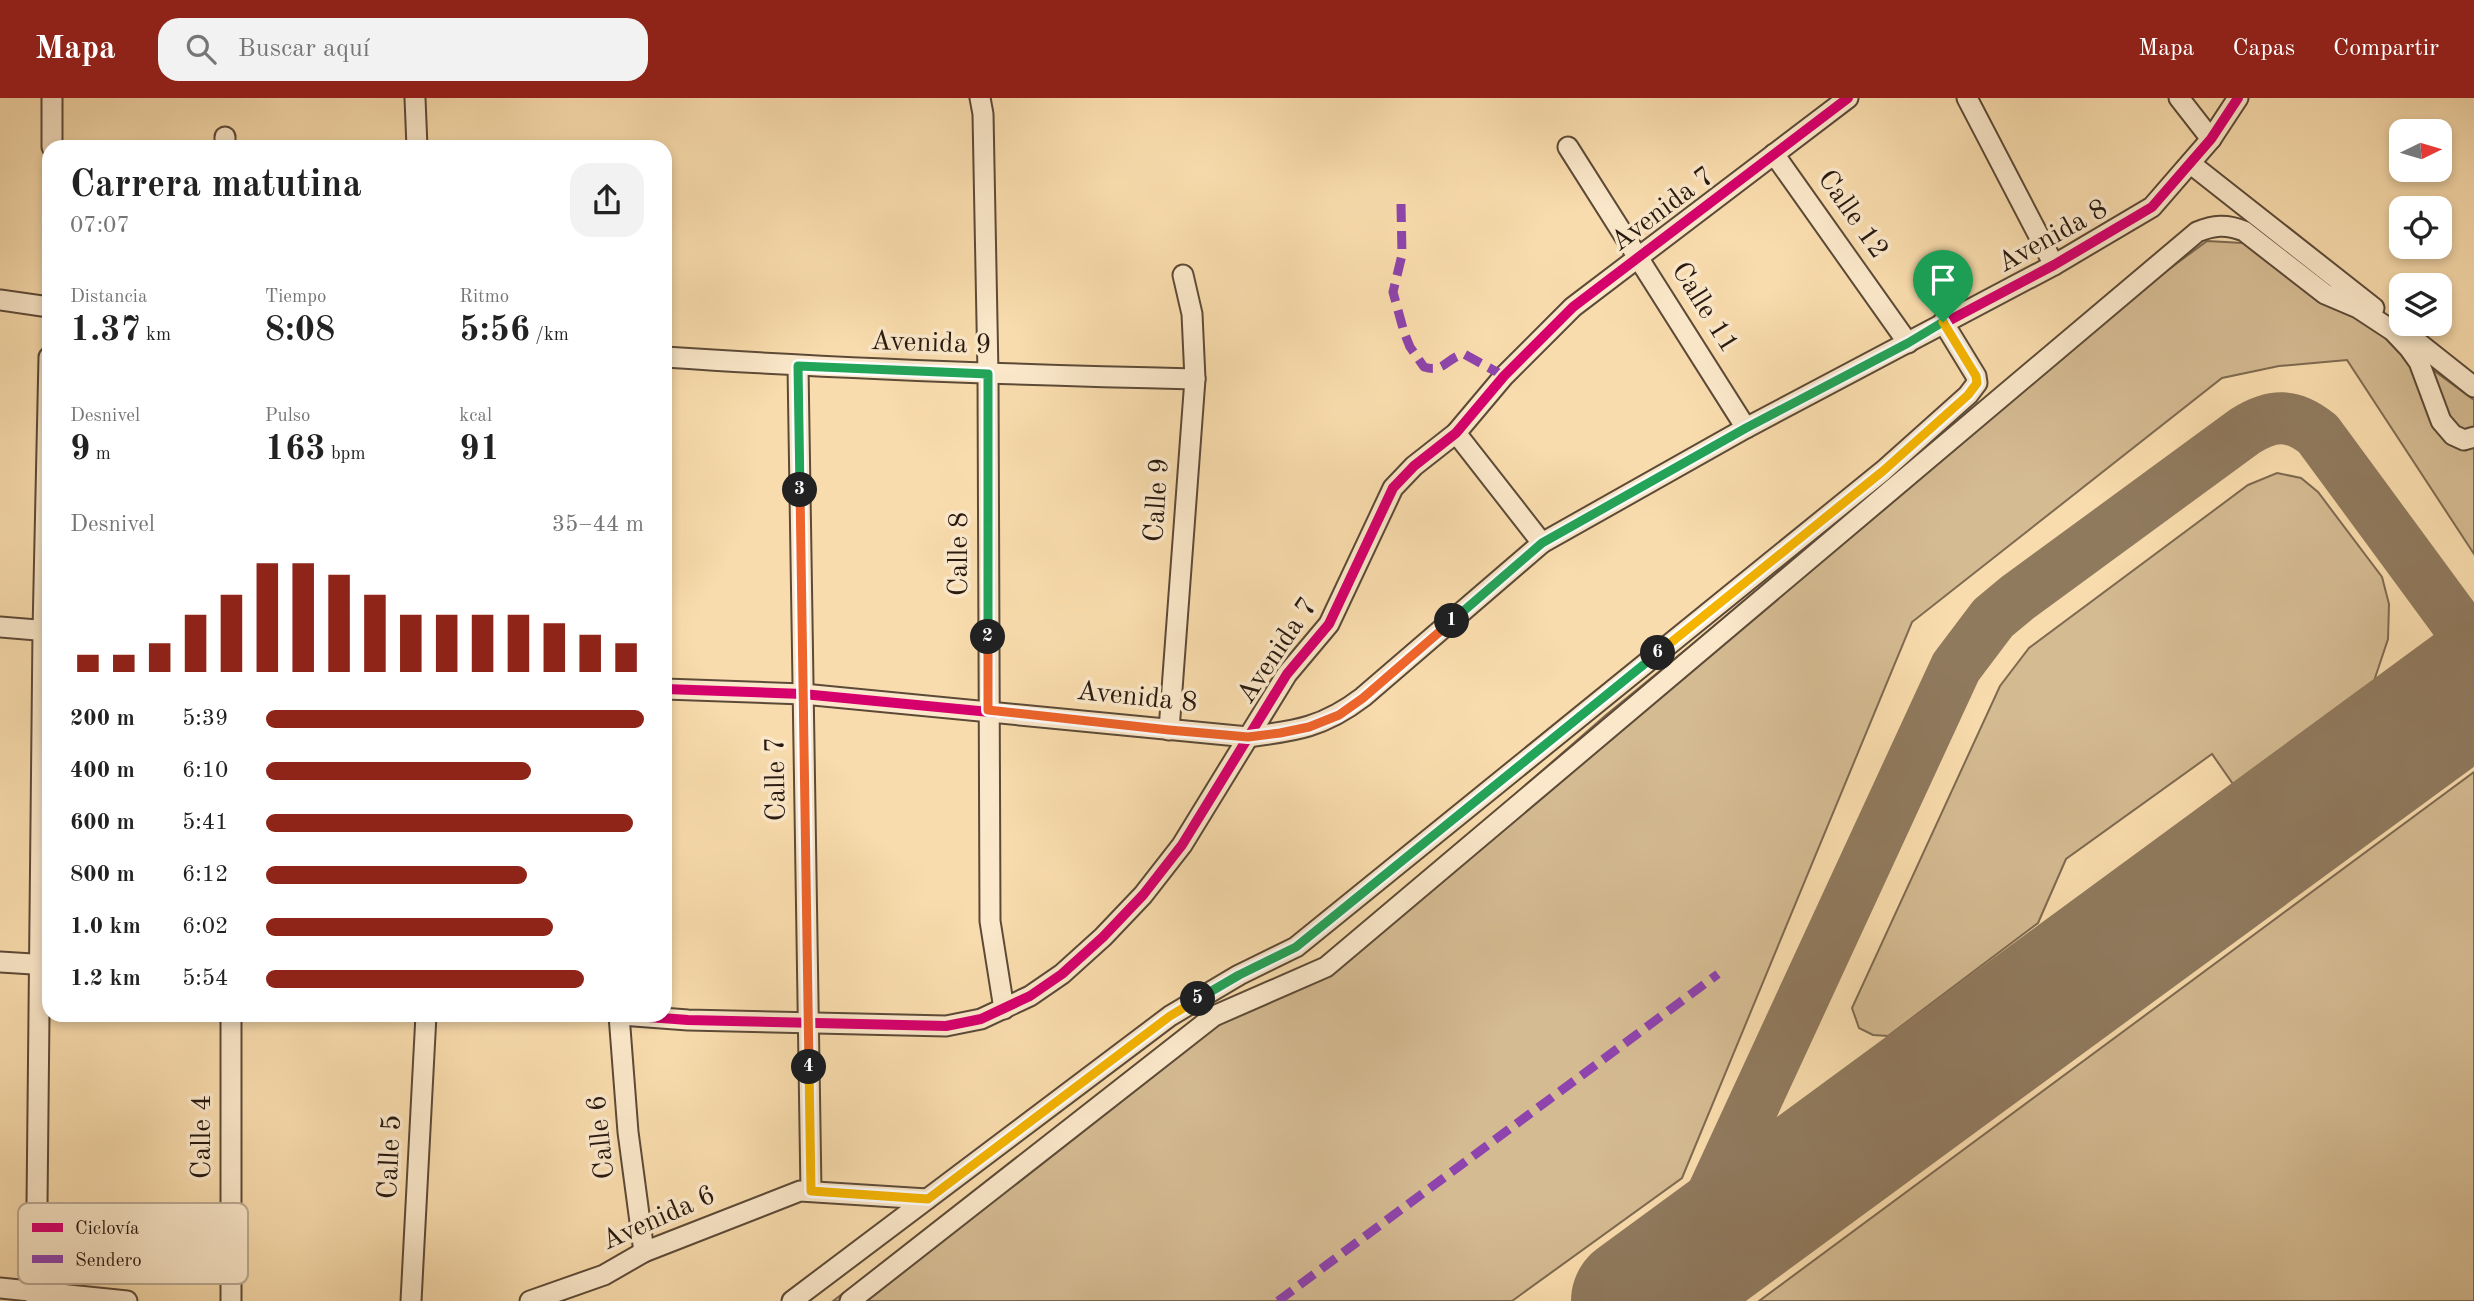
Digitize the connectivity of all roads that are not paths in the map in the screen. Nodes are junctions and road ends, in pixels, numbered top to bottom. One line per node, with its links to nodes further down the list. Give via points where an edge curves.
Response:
1 (52, 98): 9 (street)
2 (415, 98): 10 (street)
3 (980, 98): 23 (street, Calle 8)
4 (1849, 98): 12 (street, Avenida 7)
5 (1967, 98): 15 (street)
6 (2179, 98): 8 (street)
7 (2238, 98): 8 (street, Avenida 8)
8 (2211, 139): 13 (street, Avenida 8)
9 (52, 140)
10 (417, 140)
11 (1569, 147): 14 (street, Calle 11)
12 (1774, 154): 14 (street, Avenida 7); 20 (street, Calle 12)
13 (2191, 164): 15 (street, Avenida 8, via 2152,207); 25 (street)
14 (1639, 258): 26 (street, Calle 11); 27 (street, Avenida 7, via 1573,307 1504,376)
15 (2054, 265): 19 (street, Avenida 8)
16 (1183, 275): 24 (street, Calle 9, via 1192,314)
17 (0, 300): 18 (street)
18 (42, 306)
19 (1943, 322): 20 (street, Avenida 8); 47 (street, via 1977,383 1883,471 1296,947 1170,1016)
20 (1908, 343): 26 (street, Avenida 8)
21 (672, 357): 22 (street, Avenida 9)
22 (798, 366): 23 (street, Avenida 9); 33 (street, Calle 7)
23 (988, 374): 24 (street, Avenida 9); 34 (street, Calle 8)
24 (1195, 379): 35 (street, Calle 9)
25 (2474, 387)
26 (1746, 428): 29 (street, Avenida 8)
27 (1457, 433): 29 (street); 36 (street, Avenida 7, via 1393,488 1329,624 1287,674)
28 (2474, 437): 57 (street, via 2463,440 2441,421 2419,362 2384,323 2325,294 2244,231 2229,225 2197,232 1326,967 1214,1016)
29 (1542, 543): 36 (street, Avenida 8, via 1339,715 1309,727)
30 (0, 627): 31 (street)
31 (42, 631)
32 (672, 689): 33 (street, Avenida 8)
33 (803, 694): 34 (street, Avenida 8); 45 (street, Calle 7)
34 (988, 710): 35 (street, Avenida 8); 39 (street, Calle 8, via 990,921)
35 (1169, 730): 36 (street, Avenida 8)
36 (1248, 737): 39 (street, Avenida 7, via 1182,845 1143,895 1062,974)
37 (0, 962): 38 (street)
38 (42, 965)
39 (1004, 1009): 45 (street, Avenida 7, via 946,1026)
40 (672, 1019): 45 (street, Avenida 7)
41 (43, 1022): 48 (street)
42 (231, 1022): 49 (street, Calle 4)
43 (426, 1022): 54 (street, Calle 5)
44 (620, 1022): 50 (street, Calle 6, via 628,1132)
45 (808, 1023): 46 (street, Calle 7)
46 (811, 1191): 47 (street, Avenida 6); 50 (street, Avenida 6, via 800,1191)
47 (928, 1199): 56 (street)
48 (39, 1203)
49 (231, 1203)
50 (644, 1252): 55 (street, Avenida 6, via 604,1275)
51 (0, 1288): 52 (street)
52 (36, 1296): 53 (street)
53 (127, 1301)
54 (411, 1301)
55 (530, 1301)
56 (792, 1301)
57 (849, 1301)

